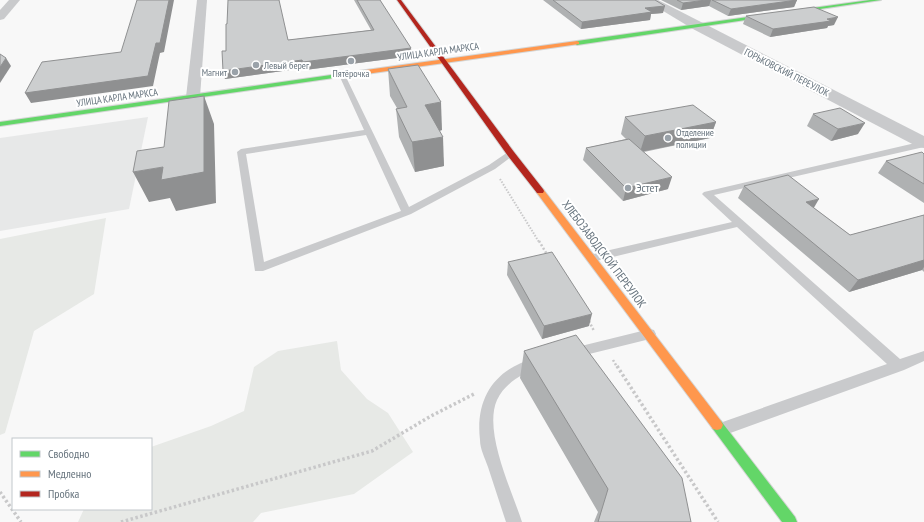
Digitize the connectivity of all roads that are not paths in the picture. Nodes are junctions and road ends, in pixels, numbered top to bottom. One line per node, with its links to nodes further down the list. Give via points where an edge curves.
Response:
1 (14, 0): 6 (street)
2 (202, 0): 10 (street)
3 (399, 0): 8 (street, ХЛЕБОЗАВОДСКОЙ ПЕРЕУЛОК)
4 (650, 0): 7 (street, ГОРЬКОВСКИЙ ПЕРЕУЛОК)
5 (874, 0): 7 (street, УЛИЦА КАРЛА МАРКСА)
6 (0, 17)
7 (697, 26): 8 (street, УЛИЦА КАРЛА МАРКСА); 13 (street, ГОРЬКОВСКИЙ ПЕРЕУЛОК)
8 (443, 61): 9 (street, УЛИЦА КАРЛА МАРКСА); 14 (street, ХЛЕБОЗАВОДСКОЙ ПЕРЕУЛОК)
9 (342, 76): 10 (street, УЛИЦА КАРЛА МАРКСА); 12 (lane)
10 (193, 97): 11 (street, УЛИЦА КАРЛА МАРКСА)
11 (0, 124)
12 (369, 132): 15 (lane); 15 (lane, via 241,152 259,268)
13 (924, 143): 16 (lane, via 707,194)
14 (511, 154): 15 (lane, via 492,167); 17 (street, ХЛЕБОЗАВОДСКОЙ ПЕРЕУЛОК)
15 (407, 212)
16 (740, 223): 17 (lane); 20 (lane)
17 (592, 258): 18 (street, ХЛЕБОЗАВОДСКОЙ ПЕРЕУЛОК)
18 (650, 334): 21 (street, ХЛЕБОЗАВОДСКОЙ ПЕРЕУЛОК); 22 (lane, via 528,365 508,376 491,397 487,412 487,441)
19 (924, 356): 20 (lane)
20 (899, 366): 21 (lane)
21 (722, 430): 23 (street, ХЛЕБОЗАВОДСКОЙ ПЕРЕУЛОК)
22 (514, 522)
23 (790, 522)

